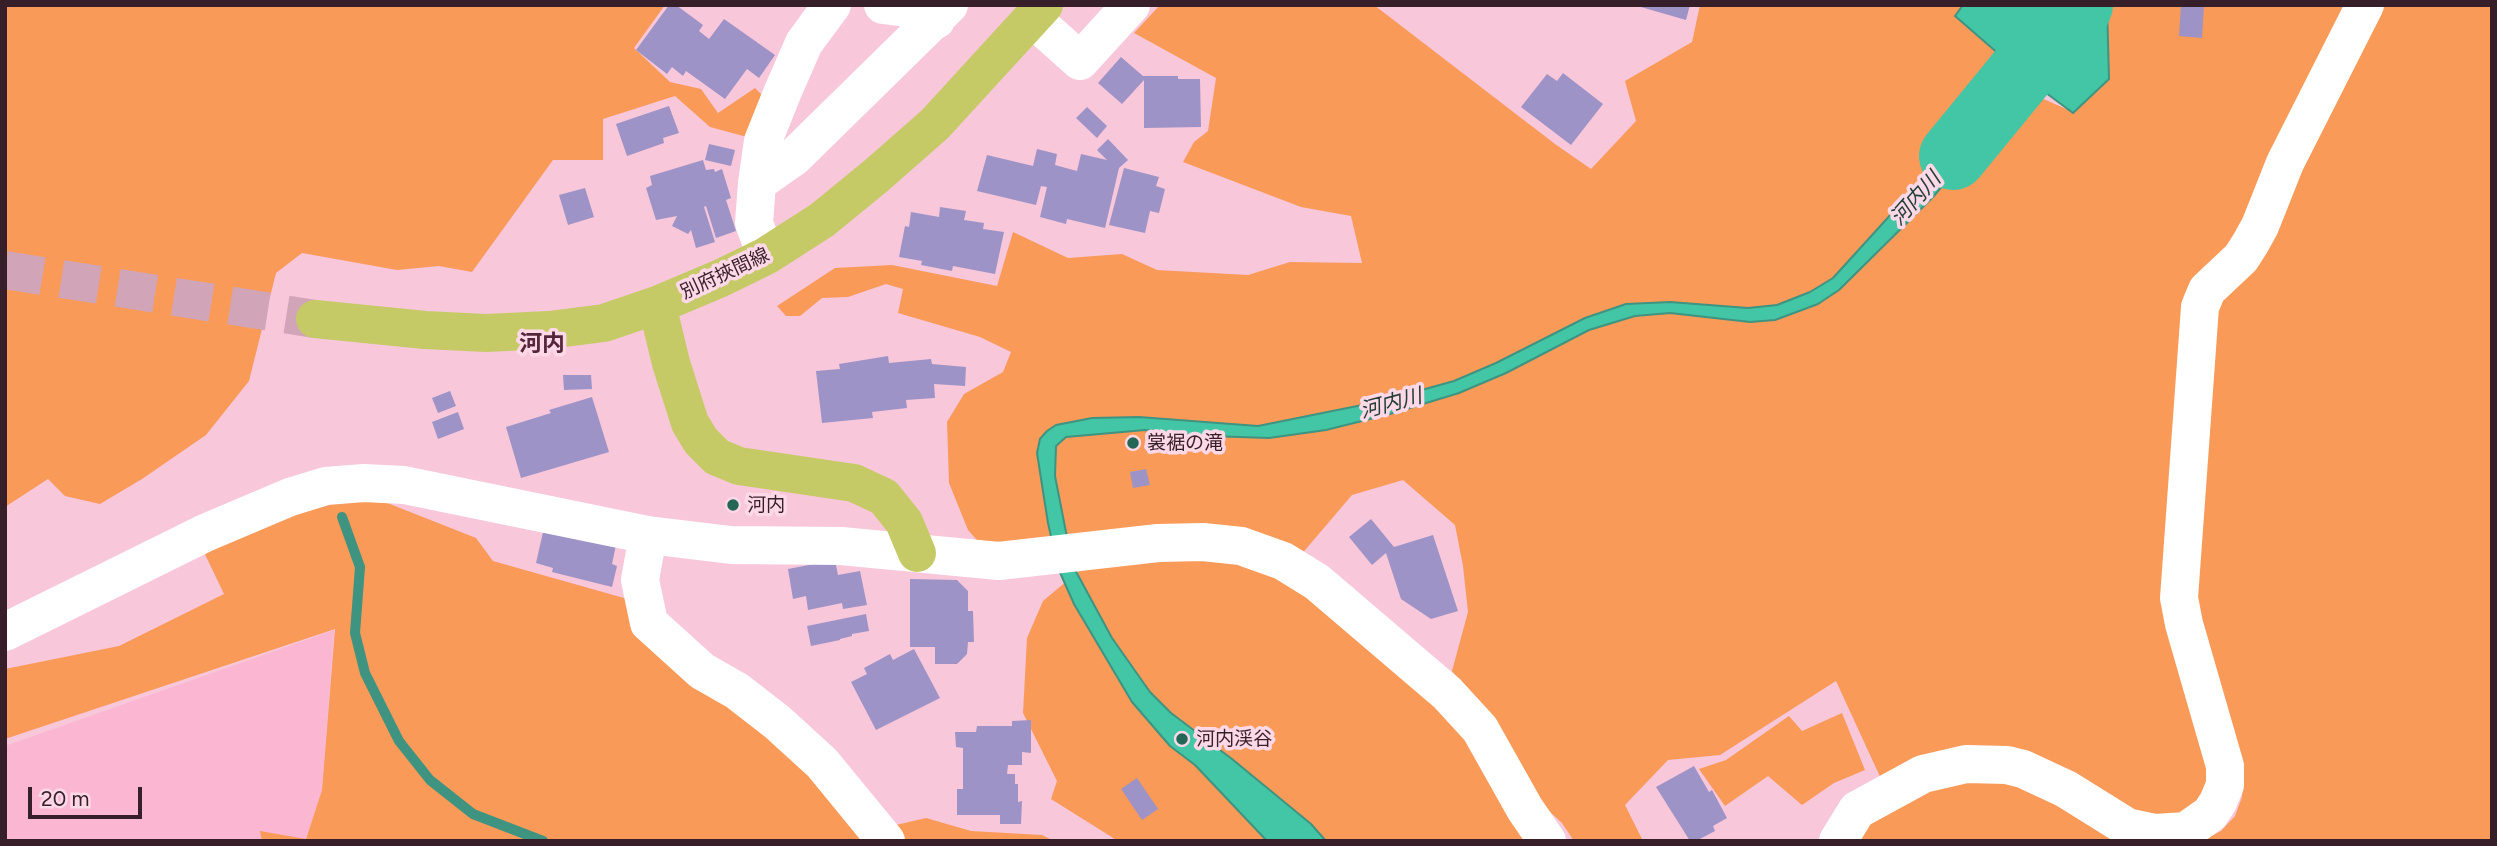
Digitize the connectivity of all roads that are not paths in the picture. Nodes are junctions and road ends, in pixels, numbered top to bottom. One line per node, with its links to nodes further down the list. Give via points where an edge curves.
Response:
1 (831, 5): 7 (street, via 804,43 783,91 763,141)
2 (883, 5): 6 (street)
3 (1131, 5): 5 (street, via 1080,61)
4 (2365, 5): 16 (street, via 2285,163 2255,235 2241,258 2207,290 2200,307 2179,598 2225,766 2225,785 2218,802 2199,824 2186,831 2140,831 2023,769 1966,764 1923,774 1857,810)
5 (1038, 12): 8 (main road, 別府挾間線, via 935,124 822,220)
6 (943, 13): 7 (street, via 794,158)
7 (757, 183): 8 (street, via 754,223)
8 (766, 256): 9 (main road, 別府挾間線)
9 (657, 305): 10 (main road, 別府挾間線, via 604,323 549,330 425,330); 12 (main road, via 690,423 717,457 739,466 853,483 884,497 904,522)
10 (315, 320)
11 (648, 535): 12 (street, via 731,545 841,545); 13 (street, via 404,485 364,482 326,486 205,533); 14 (street, via 640,580 649,623 702,671 737,691 822,763)
12 (917, 553): 15 (street, via 999,561 1203,542 1241,546 1283,561 1317,582 1447,693 1480,729)
13 (5, 632)
14 (886, 841)
15 (1547, 841)
16 (1838, 841)

